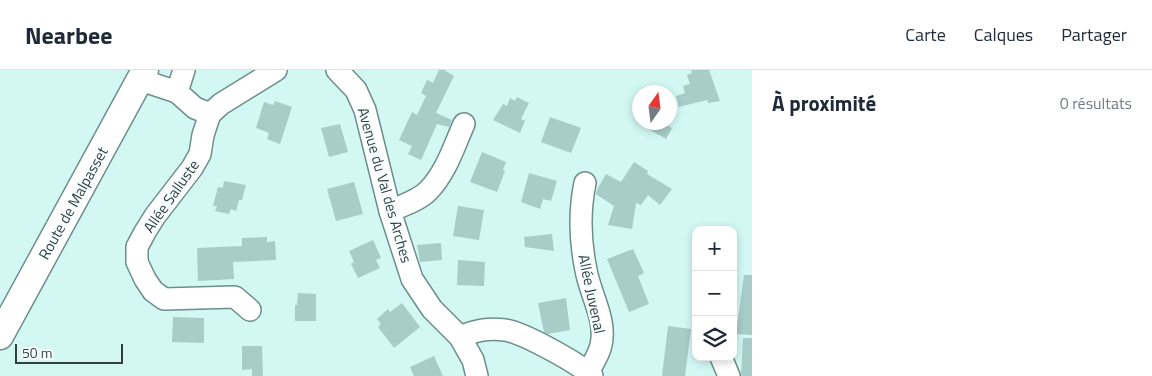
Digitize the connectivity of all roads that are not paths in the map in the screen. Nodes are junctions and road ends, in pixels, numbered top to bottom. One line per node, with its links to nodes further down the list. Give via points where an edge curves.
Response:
1 (184, 70): 5 (street)
2 (276, 70): 6 (street)
3 (337, 70): 9 (street, Avenue du Val des Arches, via 356,90 365,110)
4 (143, 75): 5 (street); 11 (main road, Route de Malpasset)
5 (177, 92): 6 (street, via 195,108)
6 (210, 114): 10 (street, Allée Salluste, via 202,135 200,154 145,232 137,247 137,262 153,291 164,299 236,297)
7 (464, 124): 9 (street, via 444,170 428,191)
8 (585, 183): 14 (street, Allée Juvenal, via 580,236 586,272 603,330 602,344)
9 (390, 211): 12 (street, Avenue du Val des Arches, via 412,279 432,309)
10 (250, 310)
11 (0, 336)
12 (460, 337): 14 (street, via 477,330 507,330 534,341); 15 (street, Avenue du Val des Arches, via 473,360)
13 (723, 361): 16 (street)
14 (590, 374)
15 (477, 376)
16 (729, 376)

